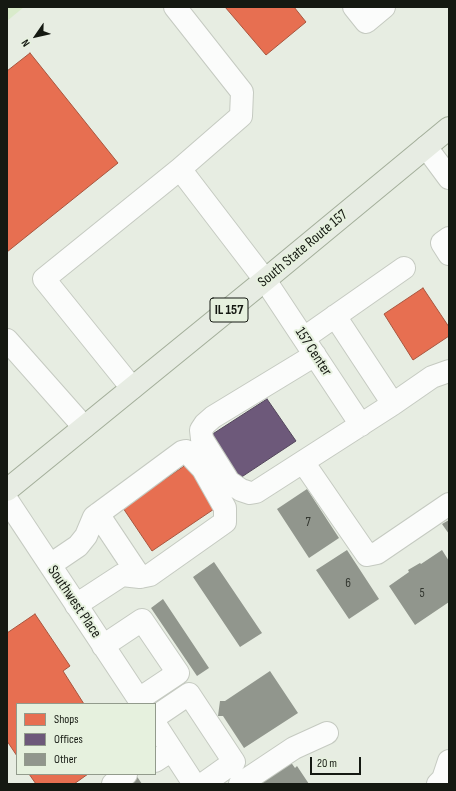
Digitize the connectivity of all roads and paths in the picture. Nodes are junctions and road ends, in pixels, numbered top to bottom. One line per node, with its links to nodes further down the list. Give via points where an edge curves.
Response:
1 (175, 7): 6 (street, via 242,92 241,116)
2 (354, 7): 3 (street, via 366,22)
3 (384, 7)
4 (449, 128): 5 (main road, South State Route 157 / IL 157)
5 (426, 147): 7 (street); 11 (main road, South State Route 157 / IL 157)
6 (180, 169): 11 (street, 157 Center); 16 (street, via 44,280)
7 (449, 178)
8 (449, 238): 9 (street, via 442,243)
9 (449, 254)
10 (404, 268): 12 (street)
11 (265, 280): 14 (street, 157 Center); 16 (main road, South State Route 157 / IL 157)
12 (335, 316): 14 (street); 17 (street)
13 (7, 340): 19 (street)
14 (309, 347): 18 (street, 157 Center); 20 (street, via 213,417 201,430 202,439 229,482 250,493 256,492)
15 (449, 371): 17 (street, via 432,377)
16 (132, 388): 19 (main road, South State Route 157 / IL 157)
17 (393, 404): 18 (street)
18 (361, 425): 20 (street)
19 (84, 427): 21 (main road, South State Route 157 / IL 157)
20 (303, 462): 23 (street, via 367,555 377,553)
21 (7, 490)
22 (7, 500): 25 (street, Southwest Place)
23 (449, 504)
24 (98, 514): 25 (street, via 78,546); 26 (street); 26 (street, via 186,450 203,469 226,508 225,522 150,575)
25 (50, 566): 27 (street, Southwest Place)
26 (140, 577): 27 (street, via 122,575)
27 (76, 605): 28 (street, Southwest Place)
28 (103, 646): 29 (street, Southwest Place); 29 (street, via 142,620 178,673)
29 (140, 702)
30 (156, 716): 38 (street, via 189,694 234,762)
31 (156, 728): 33 (street)
32 (327, 733): 39 (street, via 294,748)
33 (163, 755): 37 (street)
34 (449, 761): 40 (street, via 443,779)
35 (125, 775): 36 (street)
36 (113, 784)
37 (194, 784)
38 (203, 784)
39 (240, 784)
40 (438, 784)

